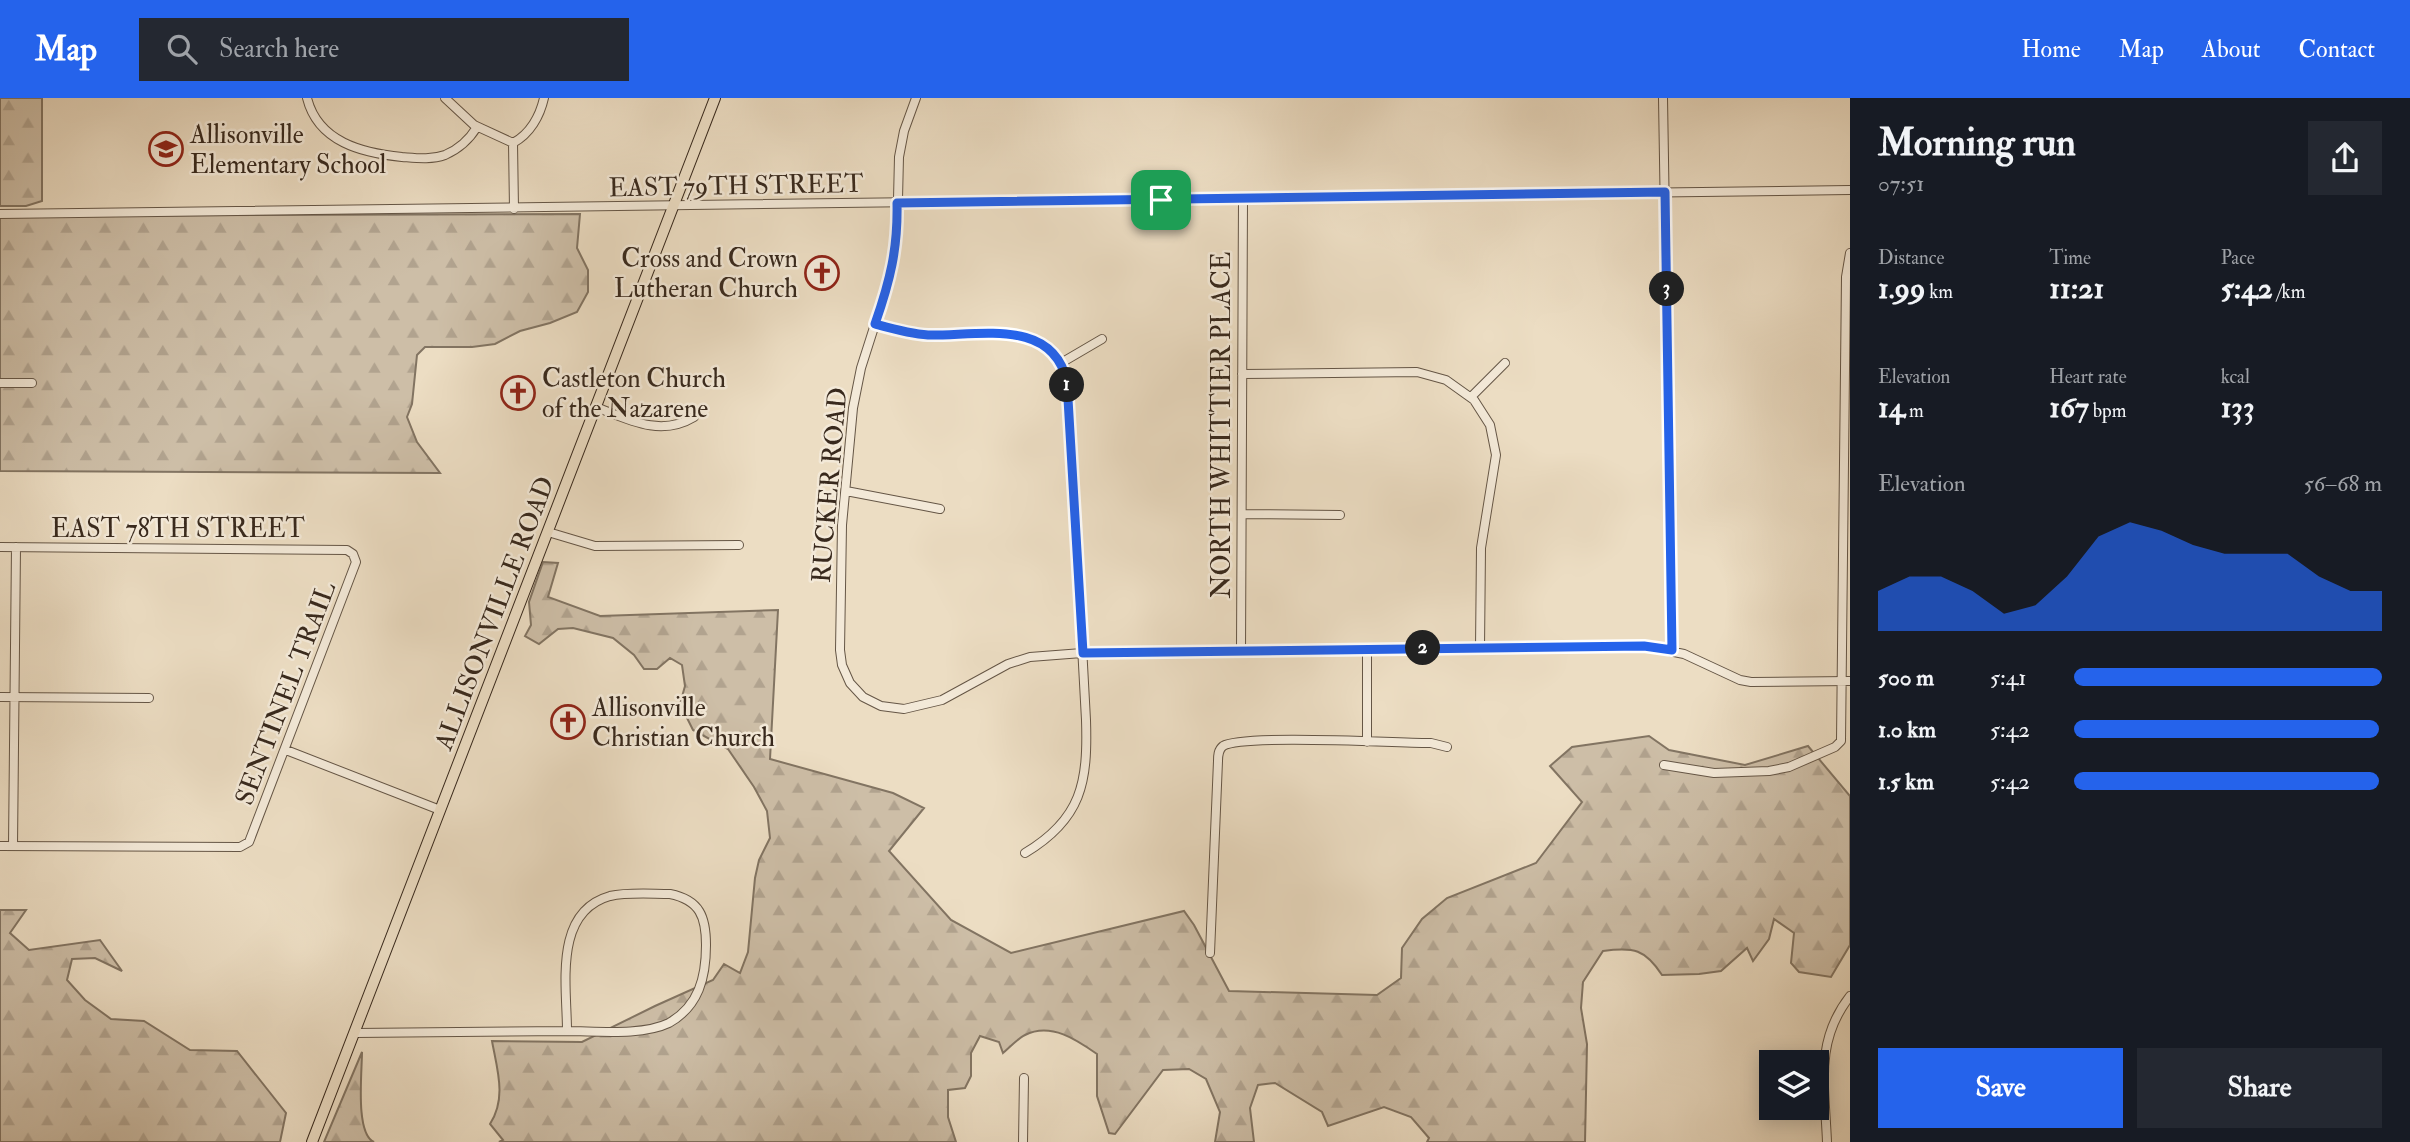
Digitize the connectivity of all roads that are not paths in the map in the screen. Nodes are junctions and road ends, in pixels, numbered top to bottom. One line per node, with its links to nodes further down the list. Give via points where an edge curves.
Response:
1 (307, 98): 7 (street, via 316,120 334,138 377,154 445,155 462,145)
2 (445, 98): 7 (street)
3 (544, 98): 8 (street, via 533,125)
4 (716, 98): 13 (main road, ALLISONVILLE ROAD)
5 (916, 98): 12 (street, RUCKER ROAD, via 901,146)
6 (1663, 98): 10 (street)
7 (477, 127): 8 (street)
8 (513, 144): 14 (street)
9 (1850, 190): 10 (street, EAST 79TH STREET)
10 (1665, 192): 11 (street, EAST 79TH STREET); 38 (street)
11 (1244, 199): 12 (street, EAST 79TH STREET); 21 (street, NORTH WHITTIER PLACE)
12 (897, 203): 13 (street, EAST 79TH STREET); 17 (street, RUCKER ROAD, via 894,263)
13 (673, 207): 14 (street, EAST 79TH STREET); 25 (main road, ALLISONVILLE ROAD)
14 (514, 209): 15 (street, EAST 79TH STREET)
15 (0, 214)
16 (1850, 253): 41 (street, via 1846,277)
17 (875, 324): 19 (street, via 924,335 1024,336 1045,345); 27 (street, RUCKER ROAD, via 854,401)
18 (1102, 339): 19 (street)
19 (1061, 363): 40 (street, via 1067,382)
20 (1505, 363): 24 (street)
21 (1242, 374): 24 (street, via 1417,372 1446,380); 29 (street, NORTH WHITTIER PLACE)
22 (0, 383): 23 (street)
23 (32, 383)
24 (1471, 397): 36 (street, via 1488,422 1496,455 1481,548)
25 (596, 407): 26 (street, via 651,426 679,424); 31 (main road, ALLISONVILLE ROAD)
26 (694, 416)
27 (846, 491): 28 (street); 40 (street, RUCKER ROAD, via 840,650 844,673 863,697 881,706 904,709 942,700 1018,661 1045,654)
28 (940, 509)
29 (1242, 514): 30 (street); 39 (street, NORTH WHITTIER PLACE)
30 (1340, 515)
31 (548, 533): 32 (street, via 595,546); 49 (main road, ALLISONVILLE ROAD)
32 (738, 545)
33 (0, 547): 34 (street, EAST 78TH STREET)
34 (16, 547): 35 (street, EAST 78TH STREET, via 347,550); 43 (street)
35 (354, 556): 47 (street, SENTINEL TRAIL, via 355,565)
36 (1480, 648): 37 (street); 38 (street, via 1644,646)
37 (1367, 649): 39 (street); 45 (street)
38 (1672, 650): 41 (street, via 1751,682)
39 (1241, 651): 40 (street)
40 (1083, 653): 52 (street, via 1084,780 1065,820)
41 (1847, 681): 48 (street, via 1839,745 1777,770 1714,773)
42 (0, 696): 43 (street)
43 (15, 697): 44 (street); 51 (street)
44 (149, 698)
45 (1367, 742): 46 (street); 53 (street, via 1262,741 1224,746 1219,751)
46 (1447, 747)
47 (286, 750): 49 (street); 51 (street, SENTINEL TRAIL, via 253,835 240,847)
48 (1664, 765)
49 (440, 810): 56 (main road, ALLISONVILLE ROAD)
50 (0, 846): 51 (street)
51 (13, 846)
52 (1025, 853)
53 (1210, 953)
54 (1850, 996): 60 (street, via 1835,1017 1825,1046)
55 (567, 1031): 55 (street, via 568,941 585,910 618,895 670,894 695,905 705,926 705,970 698,993 683,1013 649,1029); 56 (street)
56 (355, 1033): 58 (main road, ALLISONVILLE ROAD)
57 (1024, 1078): 59 (street)
58 (312, 1142)
59 (1023, 1142)
60 (1827, 1142)

